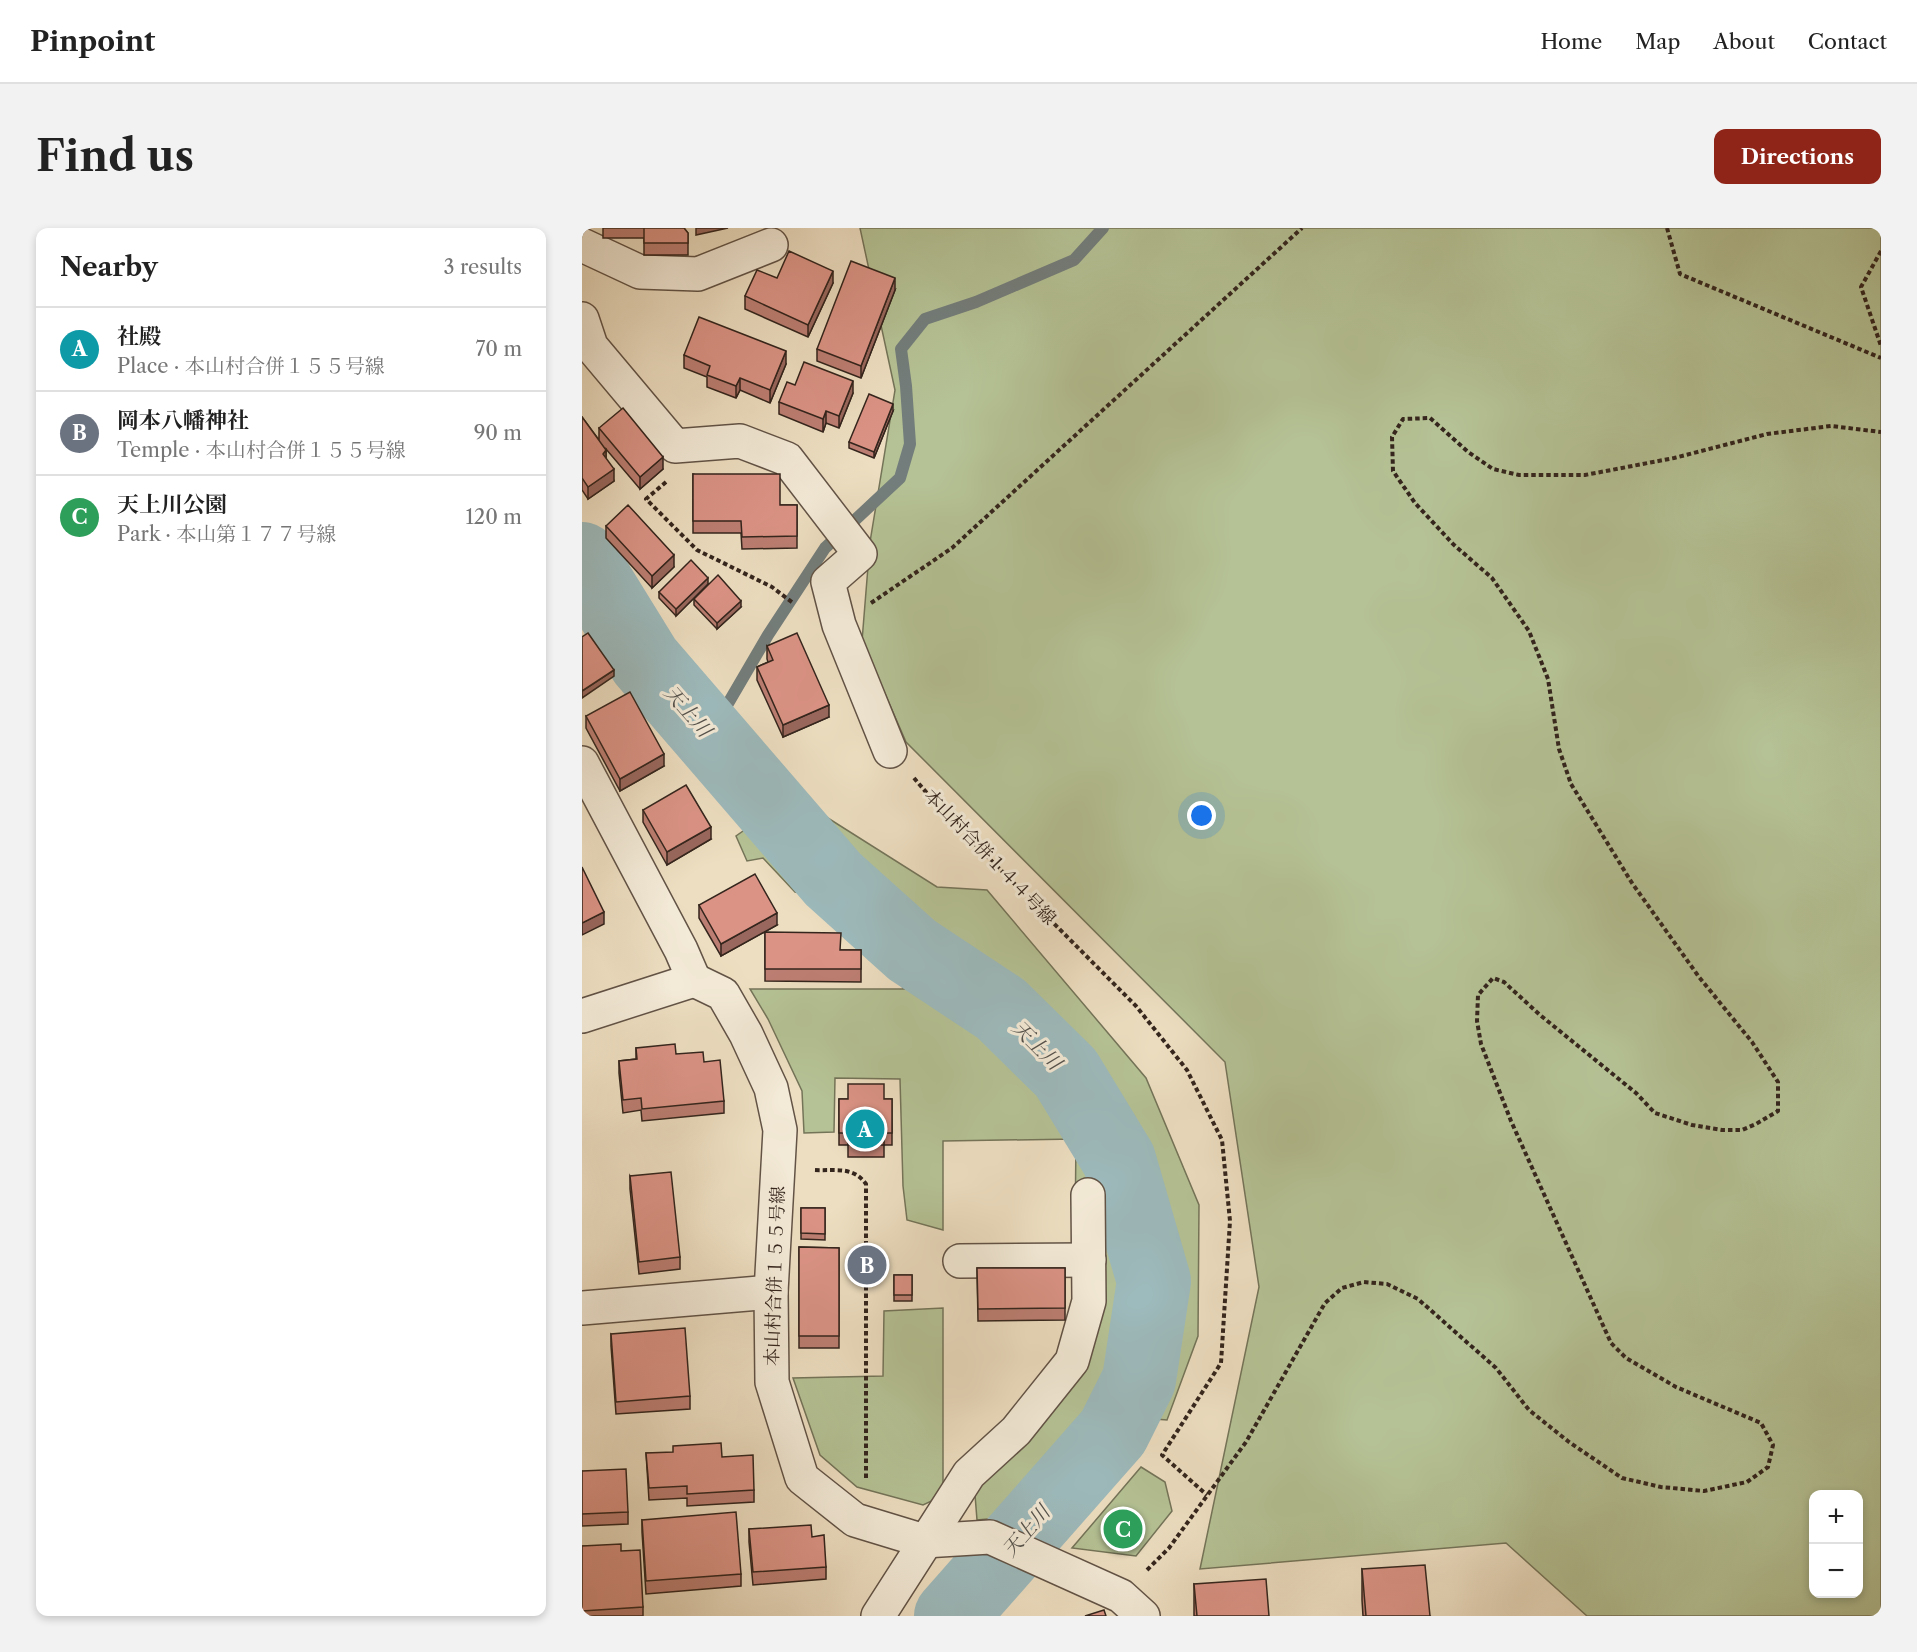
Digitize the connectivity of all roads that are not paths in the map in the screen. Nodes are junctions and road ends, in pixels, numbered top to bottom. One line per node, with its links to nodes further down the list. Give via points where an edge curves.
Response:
1 (771, 244): 2 (street, via 698,274 640,272)
2 (582, 245)
3 (582, 320): 4 (street, via 591,346 675,446 740,441 787,459 860,554 828,582 839,625)
4 (890, 751)
5 (582, 763): 6 (street)
6 (694, 980): 7 (street); 11 (street, 本山村合併１５５号線, via 723,994 771,1088 780,1130)
7 (582, 1016)
8 (1089, 1195): 9 (street)
9 (1089, 1260): 10 (street); 13 (street, via 1089,1300 1072,1360 1017,1431 969,1474)
10 (960, 1261)
11 (771, 1292): 12 (street); 13 (street, 本山村合併１５５号線, via 772,1382 802,1478 855,1520)
12 (582, 1308)
13 (924, 1541): 14 (street, via 990,1537); 15 (street)
14 (1132, 1606)
15 (878, 1616)

